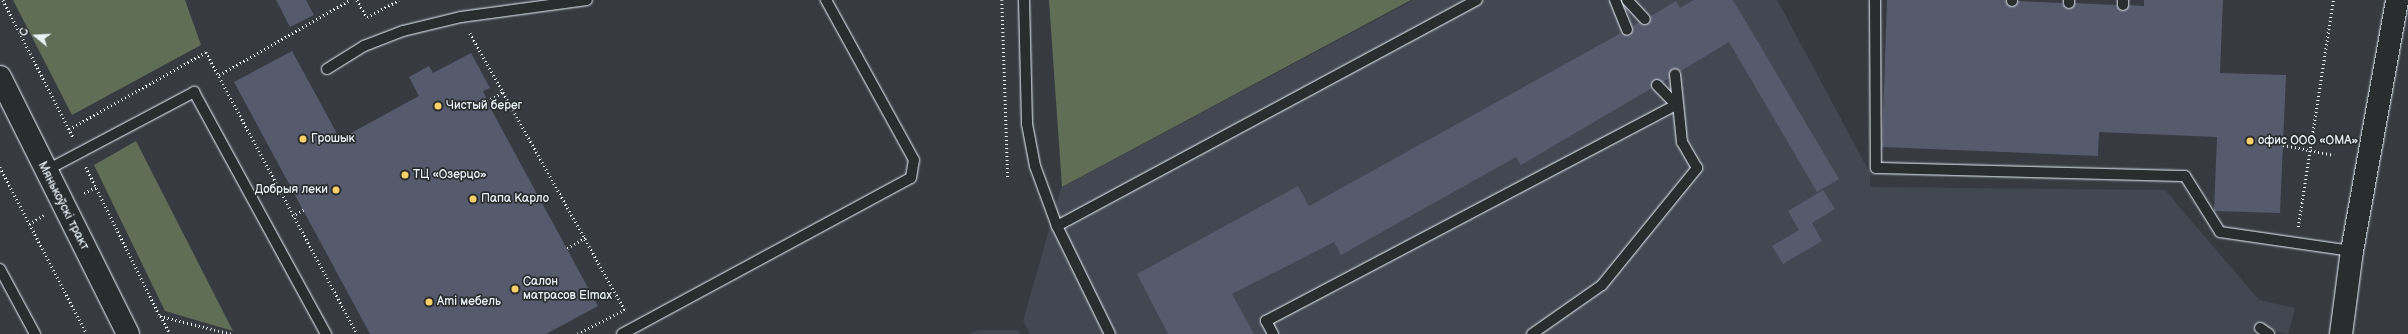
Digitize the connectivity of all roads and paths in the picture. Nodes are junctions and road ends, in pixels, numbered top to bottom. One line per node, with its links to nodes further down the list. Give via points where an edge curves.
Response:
1 (3, 0): 26 (path)
2 (350, 0): 20 (path)
3 (357, 0): 4 (path, via 367,16)
4 (399, 0)
5 (587, 0): 15 (lane)
6 (826, 0): 52 (lane, via 914,160 911,178)
7 (1002, 0): 33 (path)
8 (1024, 0): 36 (lane, via 1027,124 1035,166)
9 (1477, 0): 36 (lane)
10 (1615, 0): 17 (lane)
11 (1627, 0): 16 (lane)
12 (1876, 0): 38 (lane, via 1876,168 2185,176 2220,232)
13 (2333, 0): 28 (path)
14 (2397, 0): 40 (main road)
15 (461, 17): 18 (lane, via 404,31 371,43); 23 (path)
16 (1645, 19)
17 (1627, 30)
18 (327, 69)
19 (1675, 74): 25 (lane)
20 (219, 75): 26 (path, via 206,52); 35 (path)
21 (0, 77): 32 (main road, Мянькоўскі тракт)
22 (1657, 85): 25 (lane)
23 (503, 92): 24 (path); 37 (path)
24 (487, 101)
25 (1676, 105): 54 (lane, via 1266,321); 55 (lane, via 1682,142 1697,168 1602,285)
26 (69, 129): 29 (path)
27 (2283, 144): 28 (path)
28 (2312, 150): 30 (path); 38 (path)
29 (80, 154): 32 (lane); 42 (path); 49 (lane, via 194,92)
30 (2334, 155)
31 (0, 167): 45 (path)
32 (46, 171): 46 (main road, Мянькоўскі тракт)
33 (1008, 178)
34 (303, 210): 35 (path)
35 (292, 216): 50 (path)
36 (1057, 226): 53 (lane)
37 (585, 238): 39 (path); 51 (path, via 625,310)
38 (2295, 241): 40 (lane)
39 (567, 248)
40 (2352, 251): 57 (main road)
41 (0, 269): 44 (lane)
42 (160, 316): 47 (path); 48 (path)
43 (2260, 328): 56 (lane)
44 (35, 334)
45 (87, 334)
46 (128, 334)
47 (170, 334)
48 (232, 334)
49 (326, 334)
50 (357, 334)
51 (578, 334)
52 (622, 334)
53 (1110, 334)
54 (1273, 334)
55 (1532, 334)
56 (2268, 334)
57 (2341, 334)

